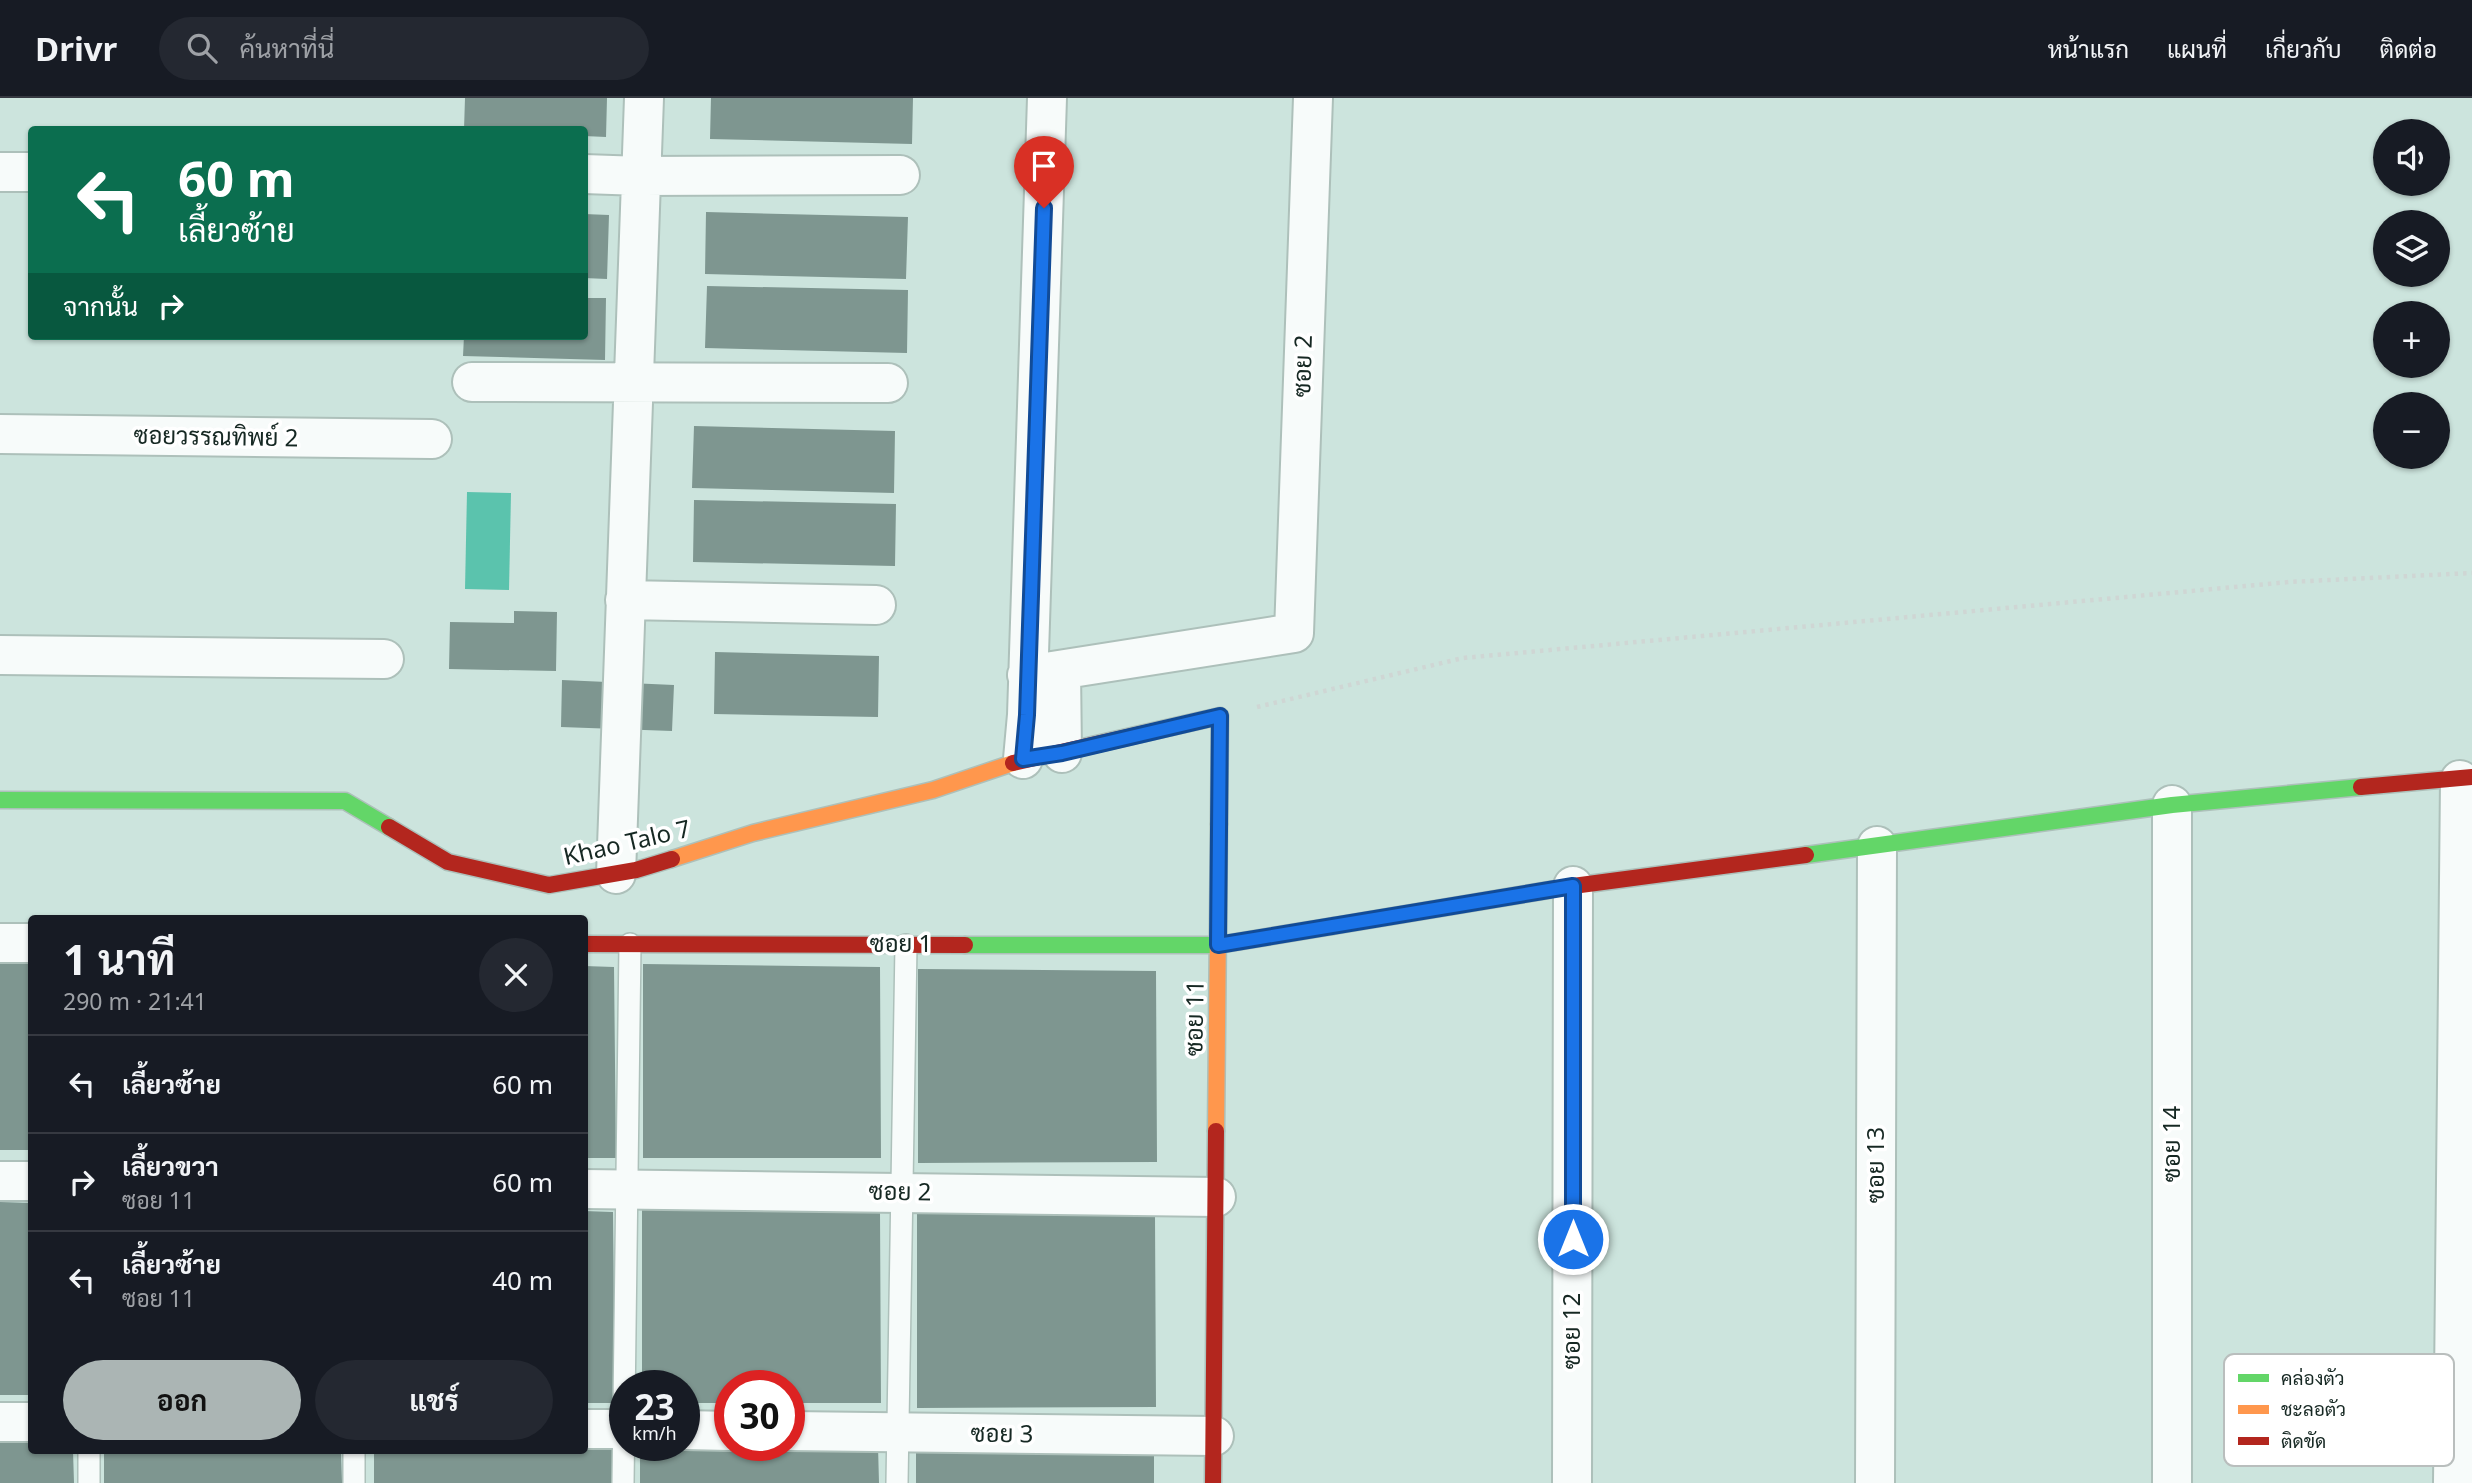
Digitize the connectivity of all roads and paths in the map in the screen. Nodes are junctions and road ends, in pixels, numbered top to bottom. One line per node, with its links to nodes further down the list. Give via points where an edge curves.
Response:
1 (644, 98): 8 (street)
2 (1047, 98): 19 (street)
3 (1313, 98): 19 (street, ซอย 2, via 1294,633)
4 (0, 172): 5 (street)
5 (28, 172)
6 (588, 174): 8 (street)
7 (900, 175): 8 (street)
8 (641, 176): 10 (street)
9 (472, 382): 10 (street)
10 (633, 383): 11 (street); 15 (street)
11 (888, 383)
12 (0, 434): 13 (street, ซอยวรรณทิพย์ 2)
13 (432, 439)
14 (2472, 573): 20 (path, via 2290,582 1463,658)
15 (625, 600): 16 (street); 27 (street)
16 (876, 605)
17 (0, 655): 18 (street)
18 (383, 659)
19 (1044, 672): 21 (street); 22 (street, via 1027,715)
20 (1220, 716): 21 (street); 34 (street, ซอย 11)
21 (1062, 753): 22 (street, Khao Talo 7)
22 (1023, 759): 27 (street, Khao Talo 7, via 933,790 753,833)
23 (2466, 779): 25 (street, ซอย 1); 46 (street)
24 (0, 800): 27 (street, Khao Talo 7, via 345,801 448,862 549,885)
25 (2172, 805): 26 (street, ซอย 1); 60 (street, ซอย 14)
26 (1877, 846): 28 (street, ซอย 1); 59 (street, ซอย 13)
27 (616, 874)
28 (1573, 886): 34 (street, ซอย 1); 58 (street, ซอย 12)
29 (0, 943): 30 (street)
30 (28, 943)
31 (588, 943): 32 (street, ซอย 1)
32 (630, 944): 33 (street, ซอย 1); 38 (lane)
33 (906, 944): 34 (street, ซอย 1); 39 (lane)
34 (1218, 945): 40 (street, ซอย 11)
35 (0, 1181): 36 (street)
36 (28, 1181)
37 (588, 1189): 38 (street, ซอย 2)
38 (627, 1189): 39 (street, ซอย 2); 41 (lane)
39 (902, 1192): 40 (street, ซอย 2); 48 (lane)
40 (1216, 1197): 49 (street, ซอย 11)
41 (625, 1370)
42 (0, 1422): 43 (street)
43 (28, 1422)
44 (588, 1429): 45 (street)
45 (609, 1429)
46 (2454, 1429)
47 (805, 1431): 48 (street, ซอย 3)
48 (898, 1433): 49 (street, ซอย 3); 56 (lane)
49 (1214, 1436): 57 (street, ซอย 11)
50 (89, 1454): 53 (lane)
51 (355, 1454): 54 (lane)
52 (623, 1461): 55 (lane)
53 (89, 1483)
54 (354, 1483)
55 (623, 1483)
56 (897, 1483)
57 (1213, 1483)
58 (1572, 1483)
59 (1875, 1483)
60 (2172, 1483)

